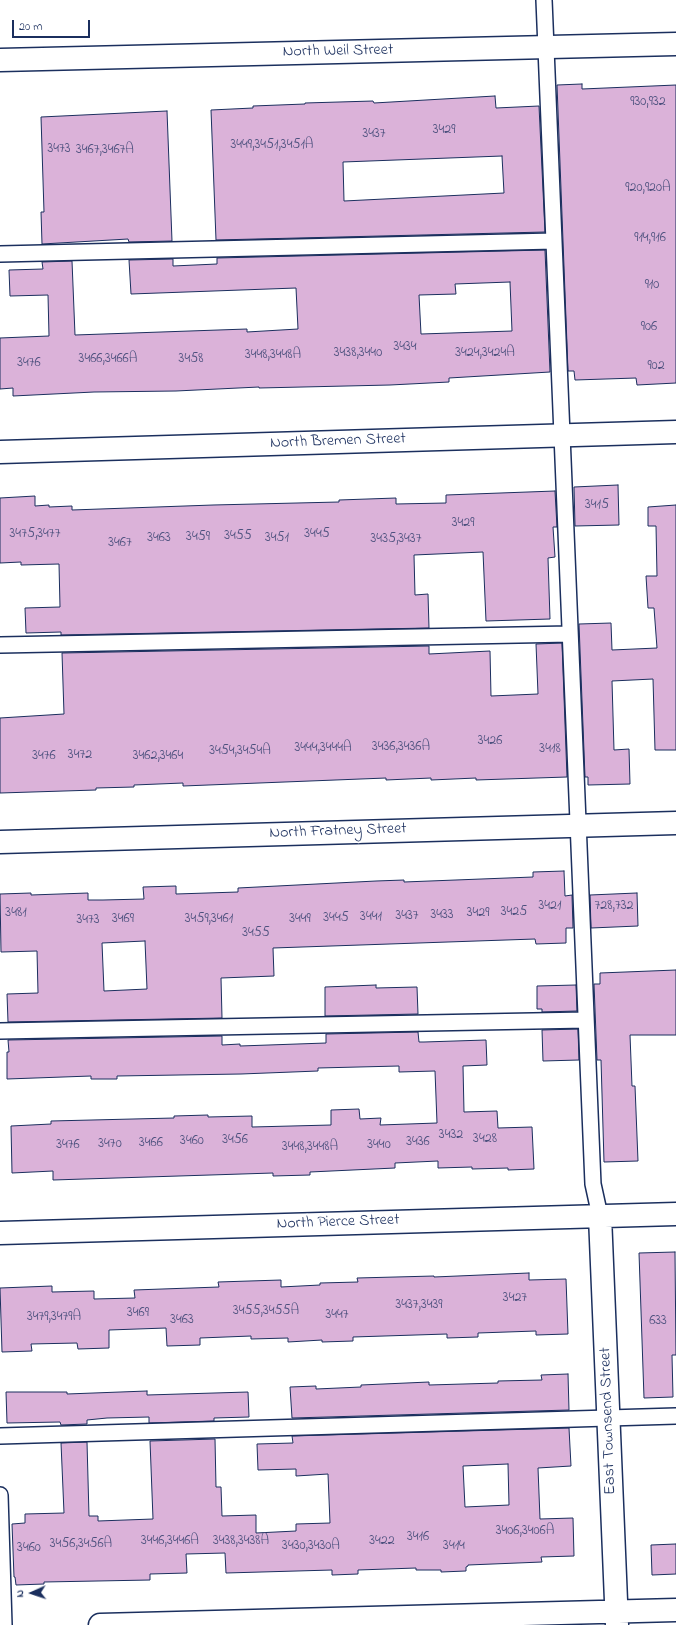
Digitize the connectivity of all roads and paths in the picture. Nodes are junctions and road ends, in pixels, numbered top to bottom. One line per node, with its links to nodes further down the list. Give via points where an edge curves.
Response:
1 (544, 0): 3 (lane)
2 (676, 44): 3 (street, North Weil Street)
3 (546, 47): 4 (street, North Weil Street); 5 (lane)
4 (0, 60)
5 (554, 241): 6 (lane); 8 (lane)
6 (0, 254)
7 (676, 432): 8 (street, North Bremen Street)
8 (562, 435): 9 (street, North Bremen Street); 10 (lane)
9 (0, 452)
10 (570, 634): 11 (lane); 13 (lane)
11 (0, 645)
12 (676, 822): 13 (street, North Fratney Street)
13 (578, 825): 14 (street, North Fratney Street); 15 (lane)
14 (0, 842)
15 (586, 1020): 16 (lane); 18 (lane, via 593,1184)
16 (0, 1031)
17 (676, 1214): 18 (street, North Pierce Street)
18 (600, 1216): 19 (street, North Pierce Street); 21 (street, East Townsend Street)
19 (0, 1232)
20 (676, 1416): 21 (lane)
21 (608, 1418): 22 (lane); 25 (street, East Townsend Street)
22 (0, 1436)
23 (0, 1495): 26 (lane)
24 (676, 1610): 25 (street)
25 (617, 1618): 27 (street)
26 (4, 1625)
27 (100, 1625)

